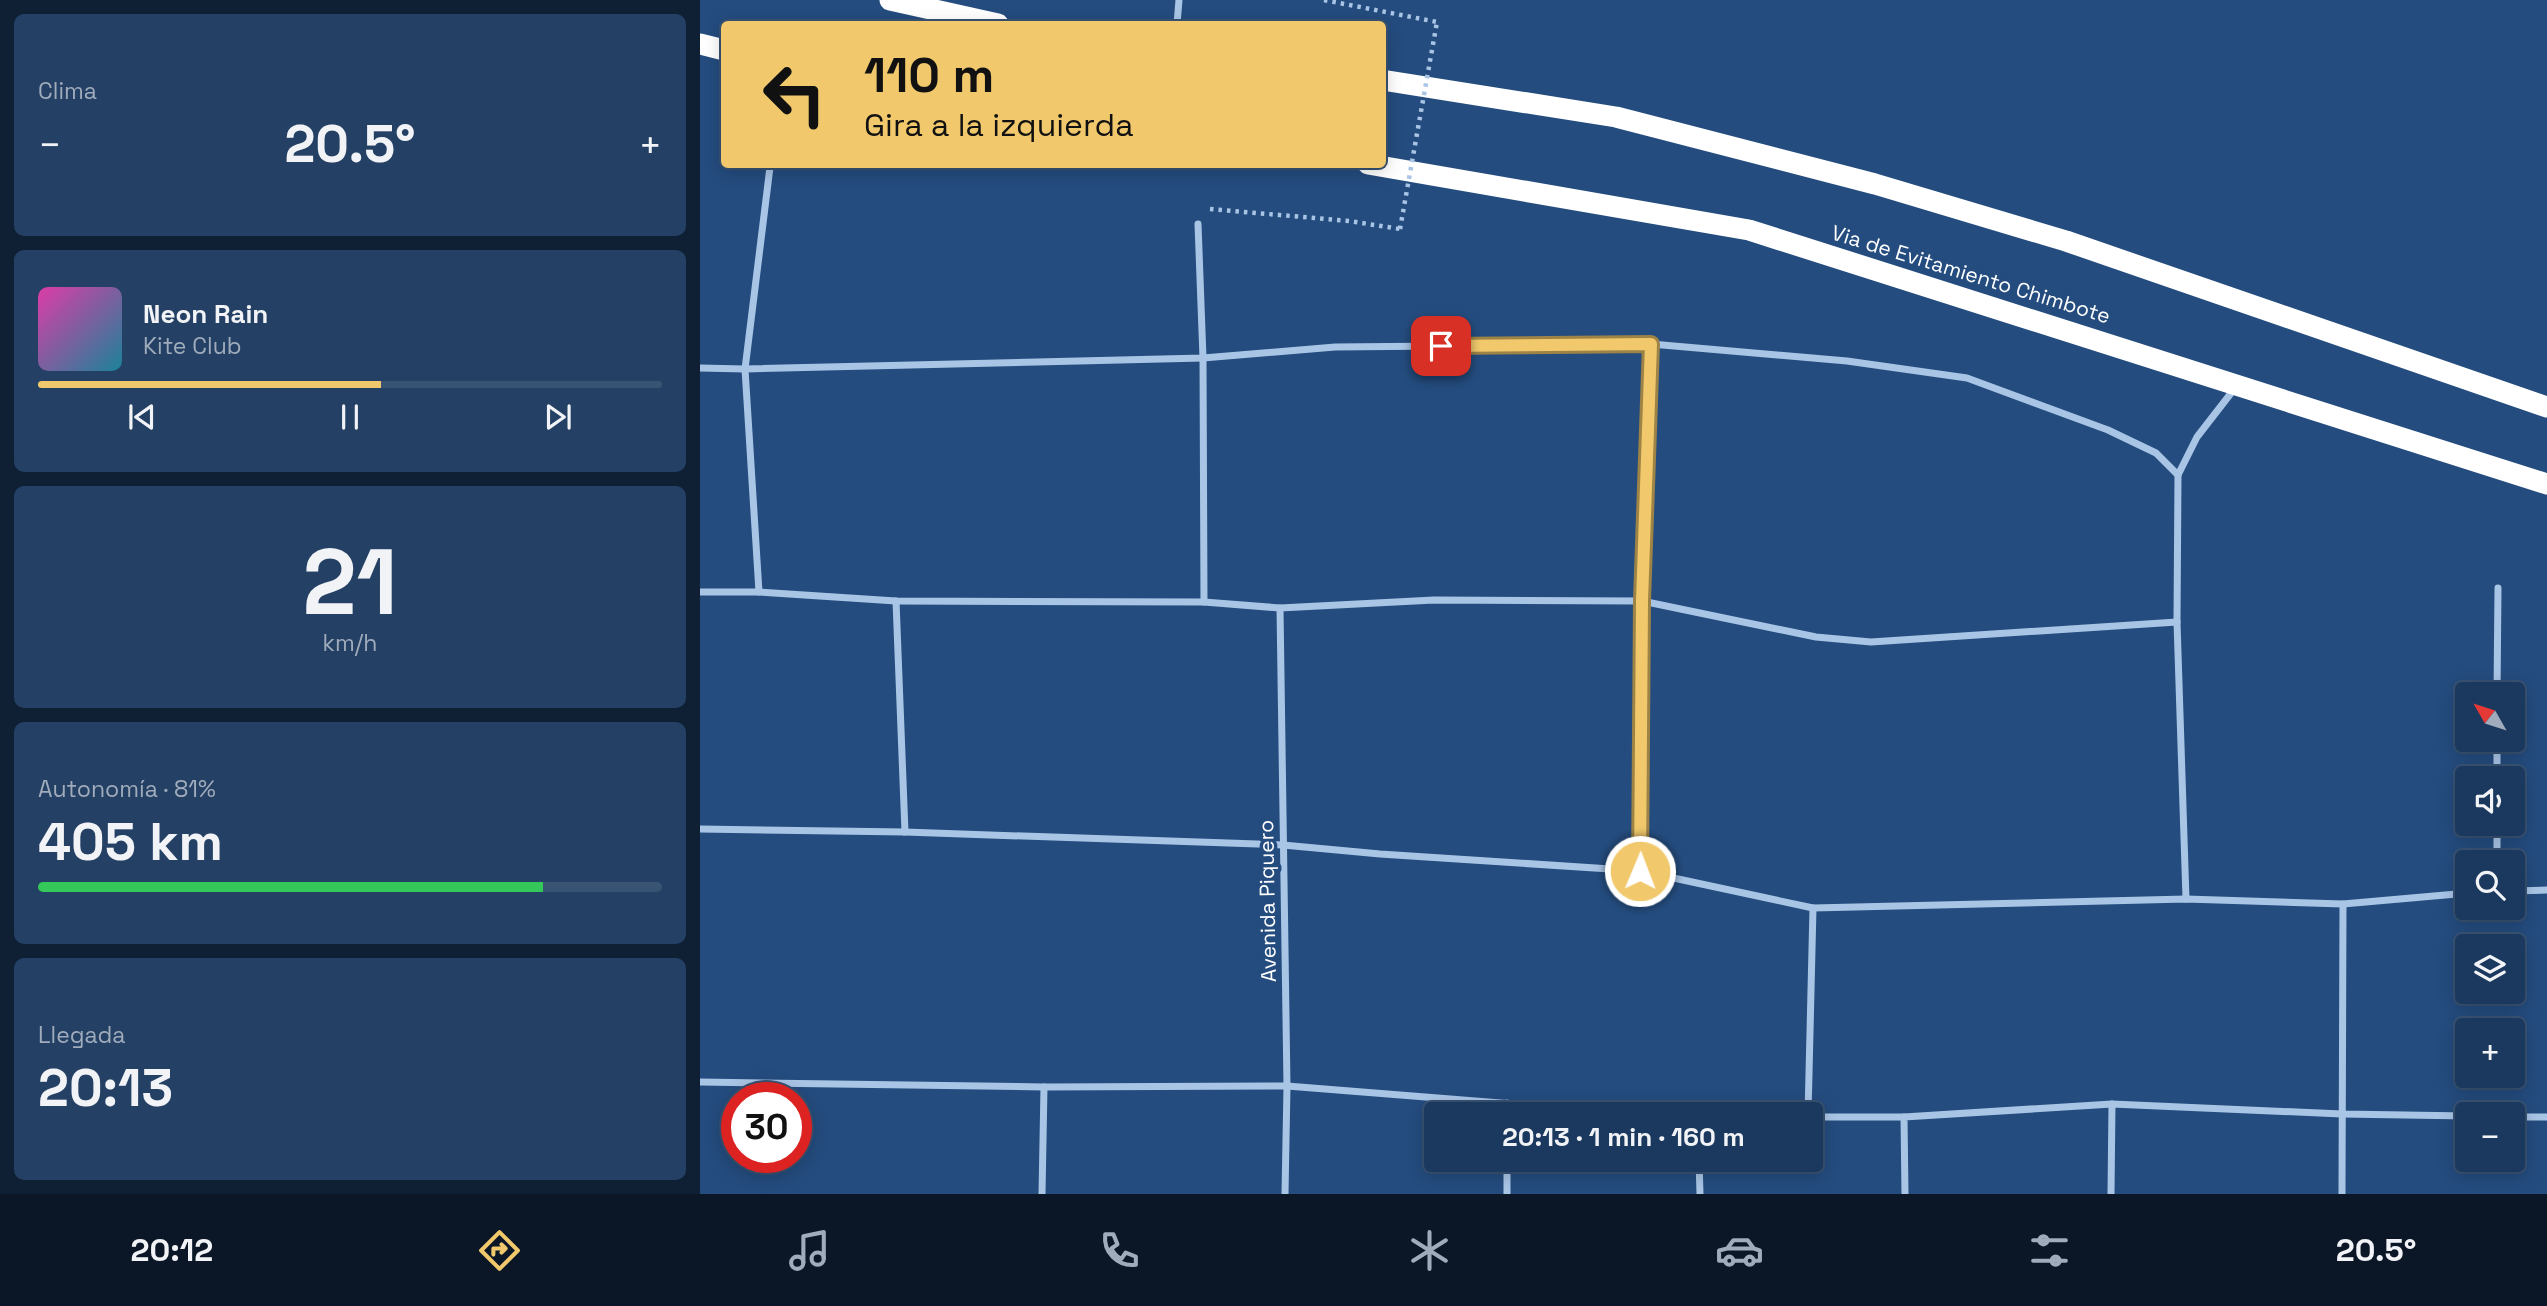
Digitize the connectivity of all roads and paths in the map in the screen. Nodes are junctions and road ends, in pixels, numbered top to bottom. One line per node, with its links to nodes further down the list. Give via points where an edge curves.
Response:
1 (890, 0): 4 (highway)
2 (1179, 0): 5 (street)
3 (1324, 0): 11 (path, bridge, via 1437,22 1400,229 1205,209)
4 (984, 21)
5 (1177, 21)
6 (700, 44): 7 (highway)
7 (721, 49)
8 (1386, 81): 17 (highway, via 1616,117 1875,184 2066,241)
9 (1386, 167): 16 (highway, Via de Evitamiento Chimbote, via 1749,230)
10 (770, 168): 15 (street)
11 (1198, 225): 13 (street)
12 (1651, 344): 13 (street, via 1335,347); 18 (street, via 1847,361 1968,378 2108,430 2156,453); 24 (street)
13 (1203, 358): 15 (street); 25 (street)
14 (700, 368): 15 (street)
15 (745, 369): 22 (street)
16 (2238, 384): 18 (street, via 2197,438); 19 (highway, Via de Evitamiento Chimbote)
17 (2547, 407)
18 (2178, 475): 27 (street)
19 (2547, 484)
20 (2498, 588): 28 (street)
21 (700, 592): 22 (street)
22 (759, 592): 23 (street)
23 (896, 601): 25 (street); 30 (street)
24 (1642, 601): 26 (street, via 1434,600); 27 (street, via 1816,637 1871,642); 32 (street)
25 (1204, 602): 26 (street)
26 (1280, 608): 31 (street, Avenida Piquero)
27 (2177, 622): 36 (street)
28 (2497, 682)
29 (700, 828): 30 (street)
30 (905, 832): 31 (street)
31 (1283, 845): 32 (street); 40 (street, Avenida Piquero)
32 (1640, 871): 38 (street)
33 (2547, 890): 34 (street)
34 (2525, 891)
35 (2455, 894): 37 (street)
36 (2186, 899): 37 (street); 38 (street)
37 (2343, 904): 45 (street)
38 (1813, 908): 43 (street)
39 (700, 1082): 41 (street)
40 (1287, 1086): 41 (street); 42 (street); 54 (street, Avenida Piquero)
41 (1044, 1087): 53 (street)
42 (1494, 1102)
43 (1810, 1102)
44 (2112, 1104): 45 (street); 48 (street); 58 (street)
45 (2342, 1114): 47 (street); 59 (street)
46 (1823, 1116): 48 (street)
47 (2455, 1116)
48 (1904, 1117): 57 (street)
49 (2525, 1117): 50 (street)
50 (2547, 1117)
51 (1507, 1172): 55 (street)
52 (1699, 1172): 56 (street)
53 (1042, 1194)
54 (1285, 1194)
55 (1507, 1194)
56 (1700, 1194)
57 (1905, 1194)
58 (2111, 1194)
59 (2342, 1194)

